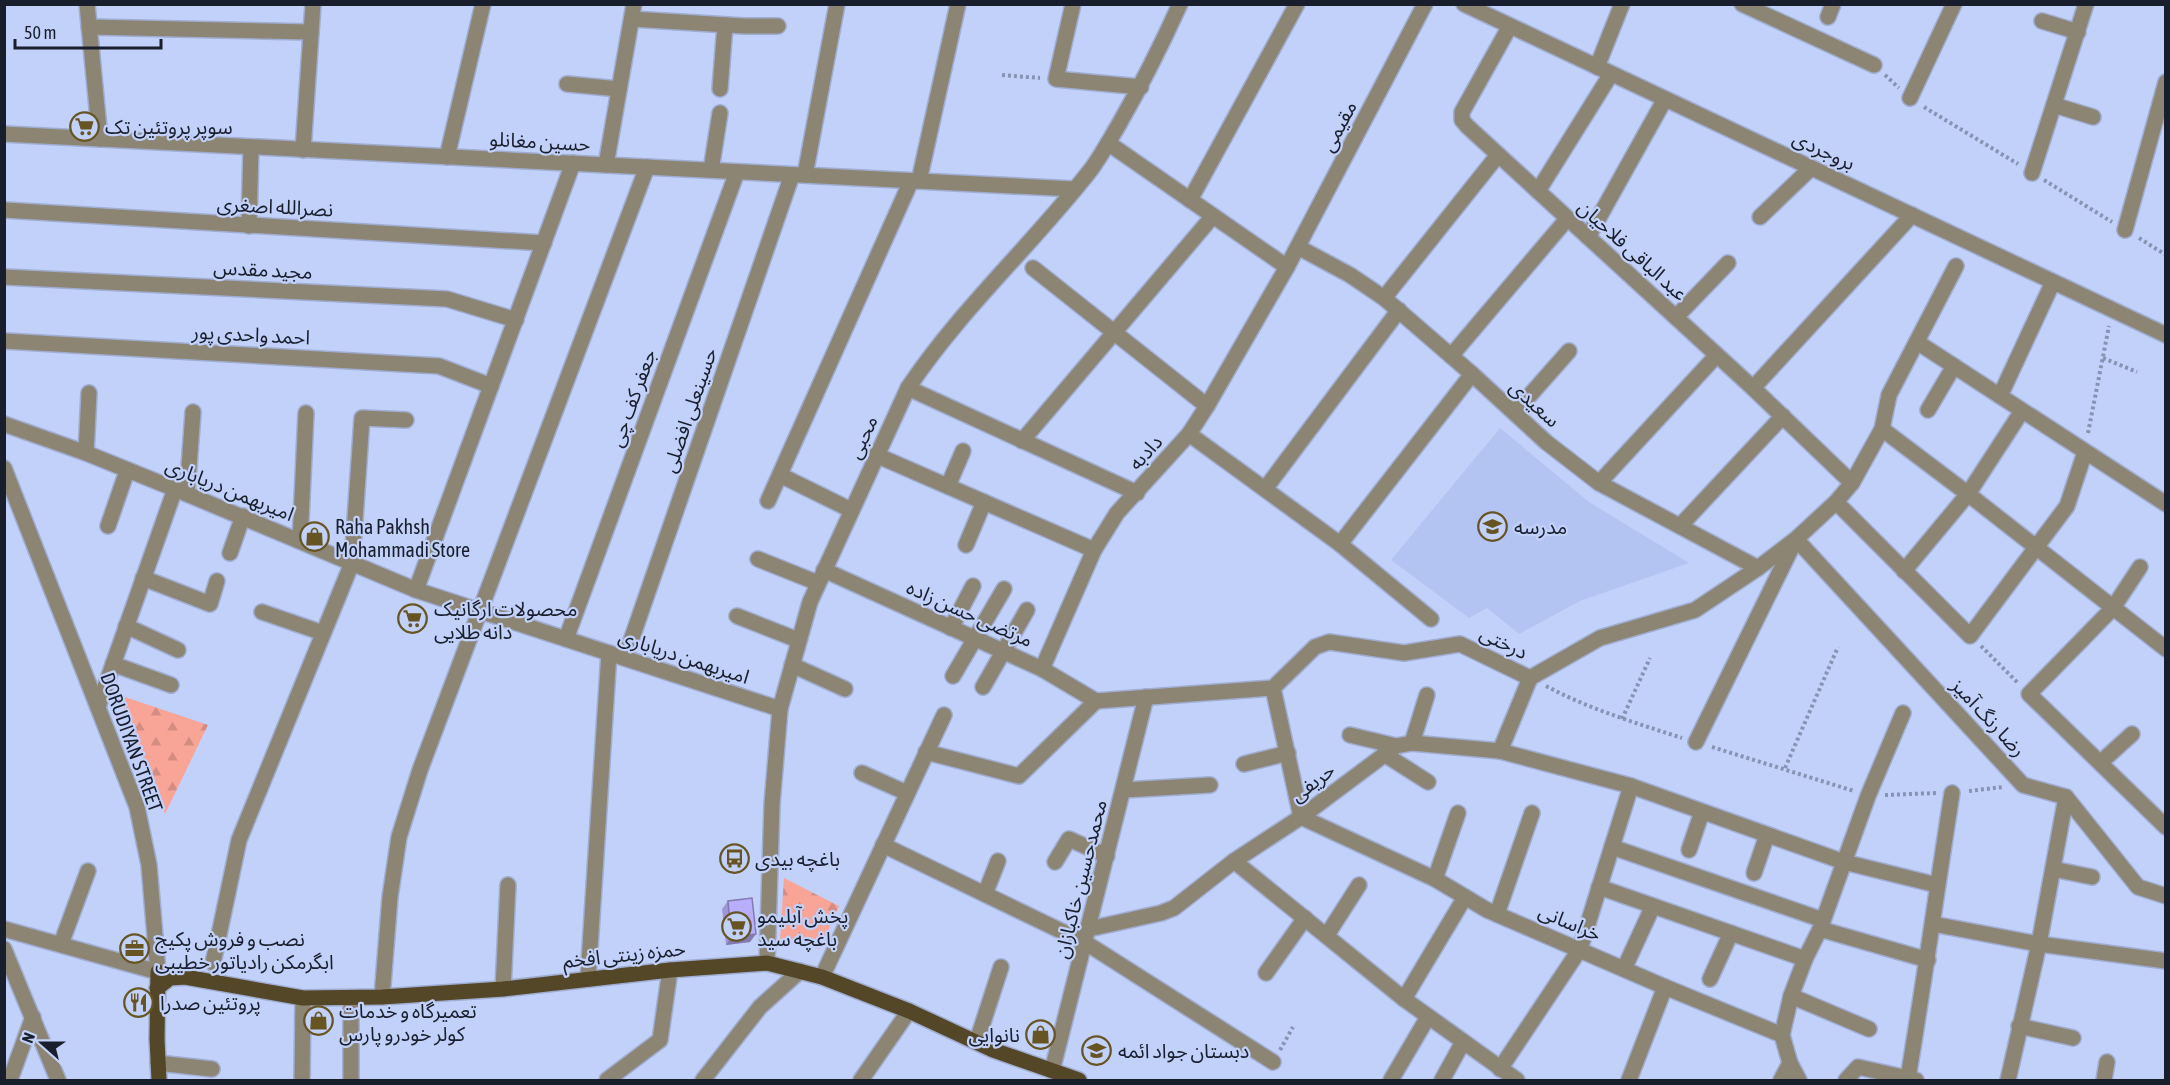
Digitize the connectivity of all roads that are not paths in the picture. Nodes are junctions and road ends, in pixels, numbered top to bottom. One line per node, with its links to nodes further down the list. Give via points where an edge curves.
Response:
1 (87, 4): 20 (street)
2 (313, 4): 21 (street)
3 (483, 4): 42 (street)
4 (837, 4): 50 (street, حسینعلی افضلی)
5 (958, 4): 51 (street)
6 (1073, 4): 28 (street, via 1056,79)
7 (1180, 4): 28 (street, محبی)
8 (1297, 4): 54 (street)
9 (1425, 4): 64 (street, مقیمی)
10 (1464, 4): 19 (street, بروجردی)
11 (1622, 4): 24 (street)
12 (1742, 4): 23 (street)
13 (1954, 4): 31 (street)
14 (2086, 4): 22 (street)
15 (633, 12): 17 (street); 29 (street)
16 (2042, 21): 22 (street)
17 (726, 25): 18 (street); 30 (street)
18 (778, 26)
19 (1510, 26): 24 (street, بروجردی); 41 (street, عبد الباقی فلاحیان, via 1462,112 1467,126)
20 (89, 27): 21 (street); 37 (street)
21 (311, 32): 40 (street)
22 (2078, 32): 33 (street)
23 (1874, 64)
24 (1597, 67): 25 (street, بروجردی)
25 (1611, 74): 32 (street, بروجردی); 53 (street)
26 (2166, 82): 61 (street)
27 (567, 84): 29 (street)
28 (1141, 87): 38 (street, محبی)
29 (619, 89): 44 (street)
30 (720, 89)
31 (1910, 98)
32 (1665, 99): 46 (street, بروجردی); 62 (street)
33 (2054, 105): 35 (street); 49 (street)
34 (720, 113): 47 (street)
35 (2093, 117)
36 (4, 134): 37 (street, حسین مغانلو)
37 (100, 139): 39 (street, حسین مغانلو)
38 (1108, 143): 52 (street, محبی); 54 (street)
39 (251, 147): 40 (street, حسین مغانلو); 60 (street)
40 (303, 150): 42 (street, حسین مغانلو)
41 (1498, 155): 53 (street, عبد الباقی فلاحیان); 71 (street)
42 (447, 157): 43 (street, حسین مغانلو)
43 (573, 164): 44 (street, حسین مغانلو); 63 (street)
44 (606, 165): 45 (street, حسین مغانلو)
45 (647, 167): 47 (street, حسین مغانلو); 143 (street)
46 (1811, 168): 56 (street, بروجردی); 58 (street)
47 (711, 170): 48 (street, حسین مغانلو)
48 (737, 172): 50 (street, حسین مغانلو); 151 (street, جعفر کف چی)
49 (2032, 173)
50 (799, 175): 51 (street, حسین مغانلو); 157 (street, حسینعلی افضلی)
51 (915, 181): 52 (street, حسین مغانلو); 107 (street)
52 (1074, 189): 85 (street, محبی, via 967,311)
53 (1538, 191): 59 (street, عبد الباقی فلاحیان)
54 (1190, 200): 57 (street)
55 (4, 210): 60 (street, نصرالله اصغری)
56 (1912, 215): 70 (street, بروجردی); 86 (street)
57 (1213, 216): 67 (street); 75 (street)
58 (1760, 217)
59 (1567, 219): 62 (street, عبد الباقی فلاحیان); 81 (street)
60 (249, 226): 63 (street, نصرالله اصغری)
61 (2125, 230)
62 (1588, 237): 73 (street, عبد الباقی فلاحیان)
63 (544, 243): 74 (street)
64 (1298, 247): 67 (street, مقیمی); 71 (street, سعیدی)
65 (1728, 262): 73 (street)
66 (1956, 266): 78 (street, درختی)
67 (1287, 267): 89 (street, دادبه)
68 (1033, 268): 75 (street)
69 (4, 277): 74 (street, مجید مقدس, via 447,299)
70 (2053, 282): 76 (street, بروجردی); 88 (street)
71 (1384, 298): 72 (street, سعیدی)
72 (1399, 310): 81 (street, سعیدی); 111 (street)
73 (1676, 317): 80 (street, عبد الباقی فلاحیان)
74 (516, 320): 84 (street)
75 (1115, 332): 89 (street); 100 (street)
76 (2166, 335)
77 (4, 341): 84 (street, احمد واحدی پور, via 439,366)
78 (1917, 342): 82 (street); 98 (street, درختی, via 1889,395)
79 (1569, 351): 93 (street)
80 (1717, 355): 86 (street, عبد الباقی فلاحیان); 108 (street)
81 (1451, 356): 83 (street, سعیدی)
82 (1954, 366): 88 (street); 90 (street)
83 (1472, 374): 93 (street, سعیدی); 125 (street)
84 (491, 386): 140 (street)
85 (908, 388): 100 (street); 104 (street, محبی)
86 (1753, 388): 95 (street, عبد الباقی فلاحیان)
87 (89, 393): 103 (street)
88 (2000, 396): 91 (street)
89 (1207, 406): 99 (street, دادبه)
90 (1928, 410)
91 (2022, 411): 102 (street); 114 (street)
92 (194, 412): 112 (street)
93 (1515, 412): 108 (street, سعیدی)
94 (306, 413): 124 (street)
95 (1783, 416): 109 (street, عبد الباقی فلاحیان); 122 (street)
96 (406, 420): 131 (street, via 362,418)
97 (4, 424): 103 (street, امیربهمن دریاباری)
98 (1882, 429): 109 (street, درختی); 114 (street)
99 (1189, 434): 111 (street); 113 (street, دادبه)
100 (1022, 441): 113 (street)
101 (963, 451): 110 (street)
102 (2085, 452): 118 (street); 127 (street, via 2067,506)
103 (86, 453): 106 (street, امیربهمن دریاباری)
104 (876, 455): 110 (street); 119 (street, محبی)
105 (4, 468): 170 (street, DORUDIYAN STREET)
106 (128, 471): 112 (street, امیربهمن دریاباری); 121 (street)
107 (780, 475): 115 (street); 119 (street)
108 (1599, 483): 122 (street, سعیدی)
109 (1852, 483): 117 (street, درختی)
110 (948, 486): 116 (street)
111 (1265, 489): 125 (street)
112 (181, 491): 120 (street, امیربهمن دریاباری); 136 (street)
113 (1137, 493): 128 (street, دادبه, via 1117,513)
114 (1968, 494): 127 (street); 134 (street)
115 (768, 501)
116 (984, 502): 126 (street); 128 (street)
117 (1836, 502): 123 (street, درختی); 134 (street)
118 (2166, 504)
119 (851, 510): 135 (street, محبی)
120 (243, 516): 124 (street, امیربهمن دریاباری); 129 (street)
121 (108, 526)
122 (1680, 526): 133 (street, سعیدی)
123 (1796, 539): 133 (street, درختی); 176 (street); 191 (street, رضا رنگ آمیز, via 2023,785)
124 (300, 541): 131 (street, امیربهمن دریاباری)
125 (1340, 544): 146 (street)
126 (966, 545)
127 (2037, 548): 134 (street, via 1970,636); 141 (street)
128 (1094, 550): 160 (street, دادبه)
129 (230, 553)
130 (758, 559): 135 (street, مرتضی حسن زاده)
131 (352, 563): 140 (street, امیربهمن دریاباری); 149 (street)
132 (2140, 567): 141 (street)
133 (1758, 568): 162 (street, درختی, via 1695,610 1600,638)
134 (1904, 571)
135 (821, 577): 148 (street, مرتضی حسن زاده); 152 (street, محبی)
136 (143, 578): 137 (street, via 210,604); 147 (street)
137 (217, 581)
138 (973, 586): 148 (street)
139 (1004, 589): 150 (street)
140 (416, 590): 143 (street, امیربهمن دریاباری)
141 (2113, 608): 153 (street); 182 (street, via 2029,694)
142 (1027, 610): 155 (street)
143 (480, 611): 151 (street, امیربهمن دریاباری); 251 (street, via 399,837)
144 (262, 612): 149 (street)
145 (737, 616): 152 (street)
146 (1431, 619)
147 (126, 626): 154 (street); 158 (street)
148 (951, 628): 150 (street, مرتضی حسن زاده)
149 (323, 633): 234 (street, via 239,840)
150 (974, 638): 155 (street, مرتضی حسن زاده); 161 (street)
151 (567, 639): 156 (street, امیربهمن دریاباری)
152 (798, 640): 159 (street, محبی)
153 (2166, 649)
154 (178, 650)
155 (1004, 652): 160 (street, مرتضی حسن زاده); 164 (street)
156 (609, 653): 157 (street, امیربهمن دریاباری); 244 (street)
157 (625, 658): 171 (street, امیربهمن دریاباری)
158 (113, 664): 163 (street); 170 (street)
159 (792, 665): 166 (street); 171 (street, محبی)
160 (1042, 669): 169 (street, مرتضی حسن زاده)
161 (954, 676)
162 (1530, 678): 165 (street, درختی, via 1460,644 1404,653 1329,642 1316,647); 179 (street)
163 (171, 685)
164 (982, 687)
165 (1273, 688): 168 (street); 181 (street)
166 (845, 689)
167 (1427, 694): 177 (street)
168 (1146, 697): 169 (street); 188 (street, محمدحسین خاکبازان)
169 (1096, 701): 180 (street, via 1019,776)
170 (98, 707): 240 (street, DORUDIYAN STREET, via 137,807 149,865)
171 (780, 709): 235 (street, محبی, via 772,804)
172 (1903, 713): 205 (street)
173 (944, 715): 180 (street)
174 (2133, 734): 182 (street)
175 (1350, 735): 178 (street)
176 (1696, 742)
177 (1412, 743): 178 (street, حریفی); 179 (street, حریفی)
178 (1390, 750): 185 (street); 195 (street, حریفی)
179 (1500, 751): 187 (street, حریفی)
180 (926, 752): 189 (street)
181 (1288, 753): 183 (street); 195 (street)
182 (2100, 763): 196 (street)
183 (1244, 764)
184 (862, 773): 189 (street)
185 (1428, 783)
186 (1210, 785): 188 (street)
187 (1631, 786): 192 (street, حریفی); 199 (street)
188 (1124, 790): 201 (street, محمدحسین خاکبازان)
189 (908, 793): 198 (street)
190 (1952, 793): 213 (street)
191 (2066, 797): 206 (street); 216 (street, via 2138,886)
192 (1702, 812): 197 (street, حریفی); 200 (street)
193 (1458, 813): 210 (street)
194 (1532, 813): 219 (street)
195 (1301, 817): 203 (street, حریفی); 210 (street, خراسانی)
196 (2166, 827)
197 (1767, 835): 205 (street, حریفی); 208 (street)
198 (883, 844): 215 (street); 242 (street)
199 (1612, 847): 214 (street); 221 (street)
200 (1689, 850)
201 (1107, 856): 204 (street, via 1069,838); 226 (street, محمدحسین خاکبازان)
202 (998, 861): 215 (street)
203 (1234, 861): 220 (street); 226 (street, حریفی, via 1174,908)
204 (1055, 862)
205 (1844, 862): 213 (street, حریفی); 221 (street)
206 (2053, 868): 209 (street); 228 (street)
207 (88, 871): 227 (street)
208 (1754, 873)
209 (2092, 877)
210 (1435, 879): 217 (street, خراسانی)
211 (508, 885): 247 (street)
212 (1359, 885): 225 (street)
213 (1937, 885): 222 (street)
214 (1599, 887): 218 (street); 230 (street)
215 (985, 894): 226 (street)
216 (2166, 896)
217 (1465, 897): 219 (street, خراسانی); 252 (street)
218 (1653, 906): 224 (street); 237 (street)
219 (1497, 914): 230 (street, خراسانی)
220 (1305, 918): 225 (street); 241 (street)
221 (1822, 924): 231 (street); 232 (street)
222 (1933, 924): 228 (street); 232 (street)
223 (4, 929): 227 (street)
224 (1731, 933): 231 (street); 243 (street)
225 (1327, 935): 252 (street)
226 (1088, 936): 262 (street); 267 (street, محمدحسین خاکبازان)
227 (61, 944): 240 (street)
228 (2039, 944): 233 (street); 256 (street)
229 (4, 949): 254 (street)
230 (1580, 949): 237 (street, خراسانی); 268 (street)
231 (1805, 959): 248 (street)
232 (1928, 960): 269 (street)
233 (2166, 961)
234 (213, 963)
235 (767, 963): 238 (main road, حمزه زینتی افخم); 239 (main road, حمزه زینتی افخم)
236 (1001, 967): 260 (street)
237 (1624, 969): 245 (street, خراسانی)
238 (670, 970): 244 (main road, حمزه زینتی افخم); 275 (street, via 660,1040)
239 (800, 971): 242 (main road, حمزه زینتی افخم); 276 (street, via 760,1006)
240 (158, 972): 246 (main road, DORUDIYAN STREET)
241 (1266, 973)
242 (822, 977): 253 (main road, حمزه زینتی افخم)
243 (1710, 978)
244 (588, 979): 247 (main road, حمزه زینتی افخم)
245 (1665, 987): 258 (street, خراسانی); 281 (street)
246 (158, 988): 249 (main road, حمزه زینتی افخم, via 170,978 185,977); 264 (main road, DORUDIYAN STREET)
247 (503, 989): 251 (main road, حمزه زینتی افخم)
248 (1791, 996): 257 (street); 258 (street)
249 (303, 998): 250 (main road, حمزه زینتی افخم); 273 (street)
250 (351, 998): 251 (main road, حمزه زینتی افخم); 274 (street)
251 (382, 998)
252 (1404, 999): 255 (street)
253 (909, 1011): 260 (main road, حمزه زینتی افخم); 277 (street)
254 (33, 1017): 270 (street); 271 (street)
255 (1428, 1017): 261 (street); 279 (street)
256 (2019, 1026): 259 (street); 285 (street)
257 (1869, 1029)
258 (1782, 1035): 265 (street)
259 (2073, 1038)
260 (977, 1041): 267 (main road, حمزه زینتی افخم)
261 (1462, 1042): 268 (street); 280 (street)
262 (1274, 1062)
263 (2108, 1062): 286 (street)
264 (158, 1063): 266 (street); 272 (main road, DORUDIYAN STREET)
265 (1790, 1063): 282 (street); 283 (street)
266 (212, 1069)
267 (1051, 1076): 278 (main road, حمزه زینتی افخم)
268 (1509, 1076)
269 (1912, 1079): 284 (street, via 1858,1067)
270 (10, 1080)
271 (58, 1080)
272 (159, 1080)
273 (302, 1080)
274 (351, 1080)
275 (607, 1080)
276 (703, 1080)
277 (861, 1080)
278 (1079, 1080)
279 (1391, 1080)
280 (1442, 1080)
281 (1629, 1080)
282 (1781, 1080)
283 (1799, 1080)
284 (1846, 1080)
285 (2008, 1080)
286 (2104, 1080)

